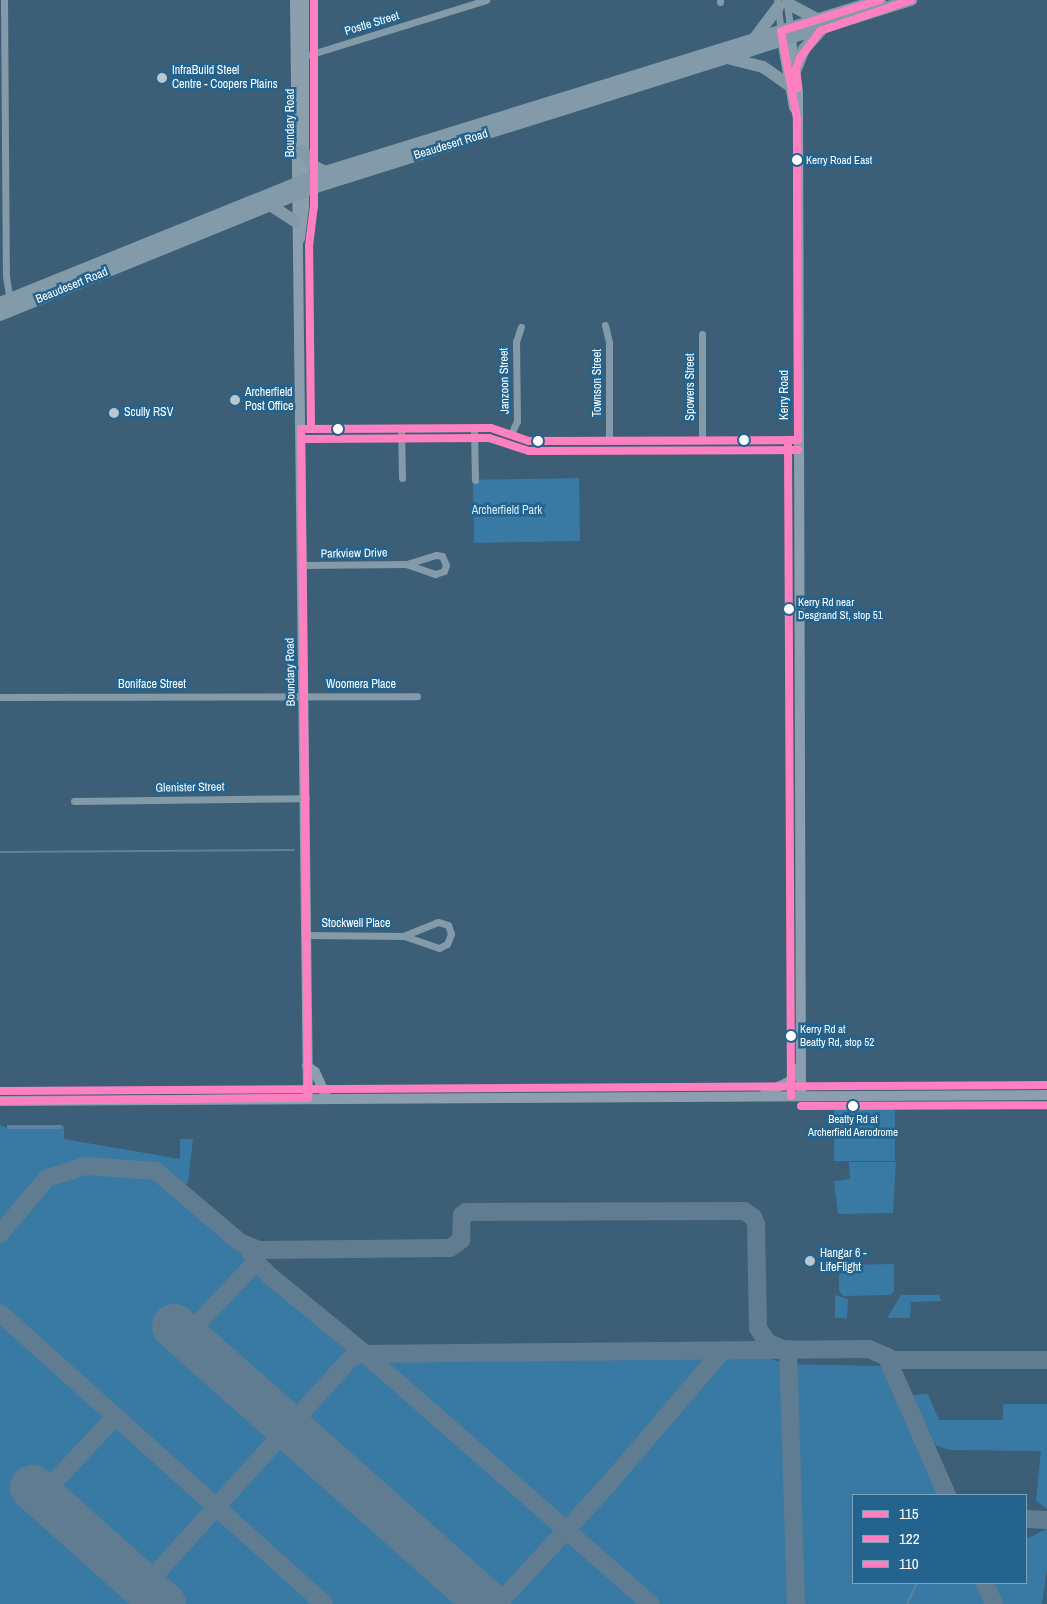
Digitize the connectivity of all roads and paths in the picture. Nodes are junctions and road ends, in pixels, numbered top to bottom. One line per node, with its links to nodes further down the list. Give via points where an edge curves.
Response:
1 (4, 0): 22 (street)
2 (295, 0): 11 (main road, Boundary Road)
3 (304, 0): 11 (main road, Boundary Road)
4 (486, 0): 11 (street, Postle Street)
5 (880, 0): 8 (highway, Beaudesert Road)
6 (911, 0): 8 (highway, Beaudesert Road)
7 (782, 2): 8 (highway); 9 (street, Kerry Road); 10 (highway)
8 (819, 25): 9 (highway, Beaudesert Road); 13 (highway)
9 (786, 35): 10 (highway, Beaudesert Road); 12 (highway, Beaudesert Road); 13 (main road, Kerry Road); 14 (main road, Kerry Road)
10 (754, 39): 17 (highway, Beaudesert Road)
11 (298, 58): 16 (main road, Boundary Road); 18 (main road, Boundary Road)
12 (730, 59): 14 (highway, via 763,67); 18 (highway, Beaudesert Road)
13 (796, 69): 15 (main road, Kerry Road)
14 (788, 85): 15 (main road, Kerry Road)
15 (796, 114): 32 (main road, Kerry Road)
16 (304, 150): 17 (highway, via 312,165); 18 (main road, Boundary Road)
17 (325, 172): 18 (highway, Beaudesert Road)
18 (299, 188): 19 (highway, Beaudesert Road); 20 (main road, Boundary Road); 21 (main road, Boundary Road); 22 (highway, Beaudesert Road)
19 (270, 205): 20 (highway); 22 (highway, Beaudesert Road)
20 (295, 220): 21 (main road, Boundary Road)
21 (299, 245): 27 (main road, Boundary Road)
22 (5, 307)
23 (606, 325): 30 (street, Townson Street, via 609,343)
24 (521, 327): 29 (street, Janzoon Street, via 516,342 517,421)
25 (702, 334): 31 (street, Spowers Street)
26 (474, 428): 28 (street); 29 (street, via 497,428); 34 (street)
27 (301, 429): 28 (street); 36 (main road, Boundary Road)
28 (401, 429): 33 (street)
29 (511, 434): 30 (street, via 529,441)
30 (609, 440): 31 (street)
31 (702, 440): 32 (street)
32 (798, 440): 45 (main road, Kerry Road)
33 (402, 478)
34 (475, 480)
35 (406, 564): 35 (street, Parkview Drive, via 436,555 442,556 446,565 444,571 435,574); 36 (street, Parkview Drive)
36 (302, 565): 37 (main road, Boundary Road)
37 (304, 695): 38 (street, Woomera Place); 39 (street, Boniface Street); 40 (main road, Boundary Road)
38 (417, 696)
39 (0, 697)
40 (306, 798): 41 (street, Glenister Street); 42 (main road, Boundary Road)
41 (74, 801)
42 (307, 935): 43 (street, Stockwell Place); 44 (main road, Boundary Road)
43 (404, 936): 43 (street, Stockwell Place, via 438,922 448,926 451,934 447,944 439,948)
44 (308, 1066): 49 (main road, Boundary Road); 50 (main road, via 315,1072)
45 (800, 1066): 47 (main road, via 789,1082 769,1093); 48 (main road, Kerry Road)
46 (1047, 1095): 48 (main road)
47 (740, 1096): 48 (main road); 50 (main road)
48 (801, 1096)
49 (308, 1098): 50 (main road); 51 (main road)
50 (327, 1098)
51 (0, 1101)

